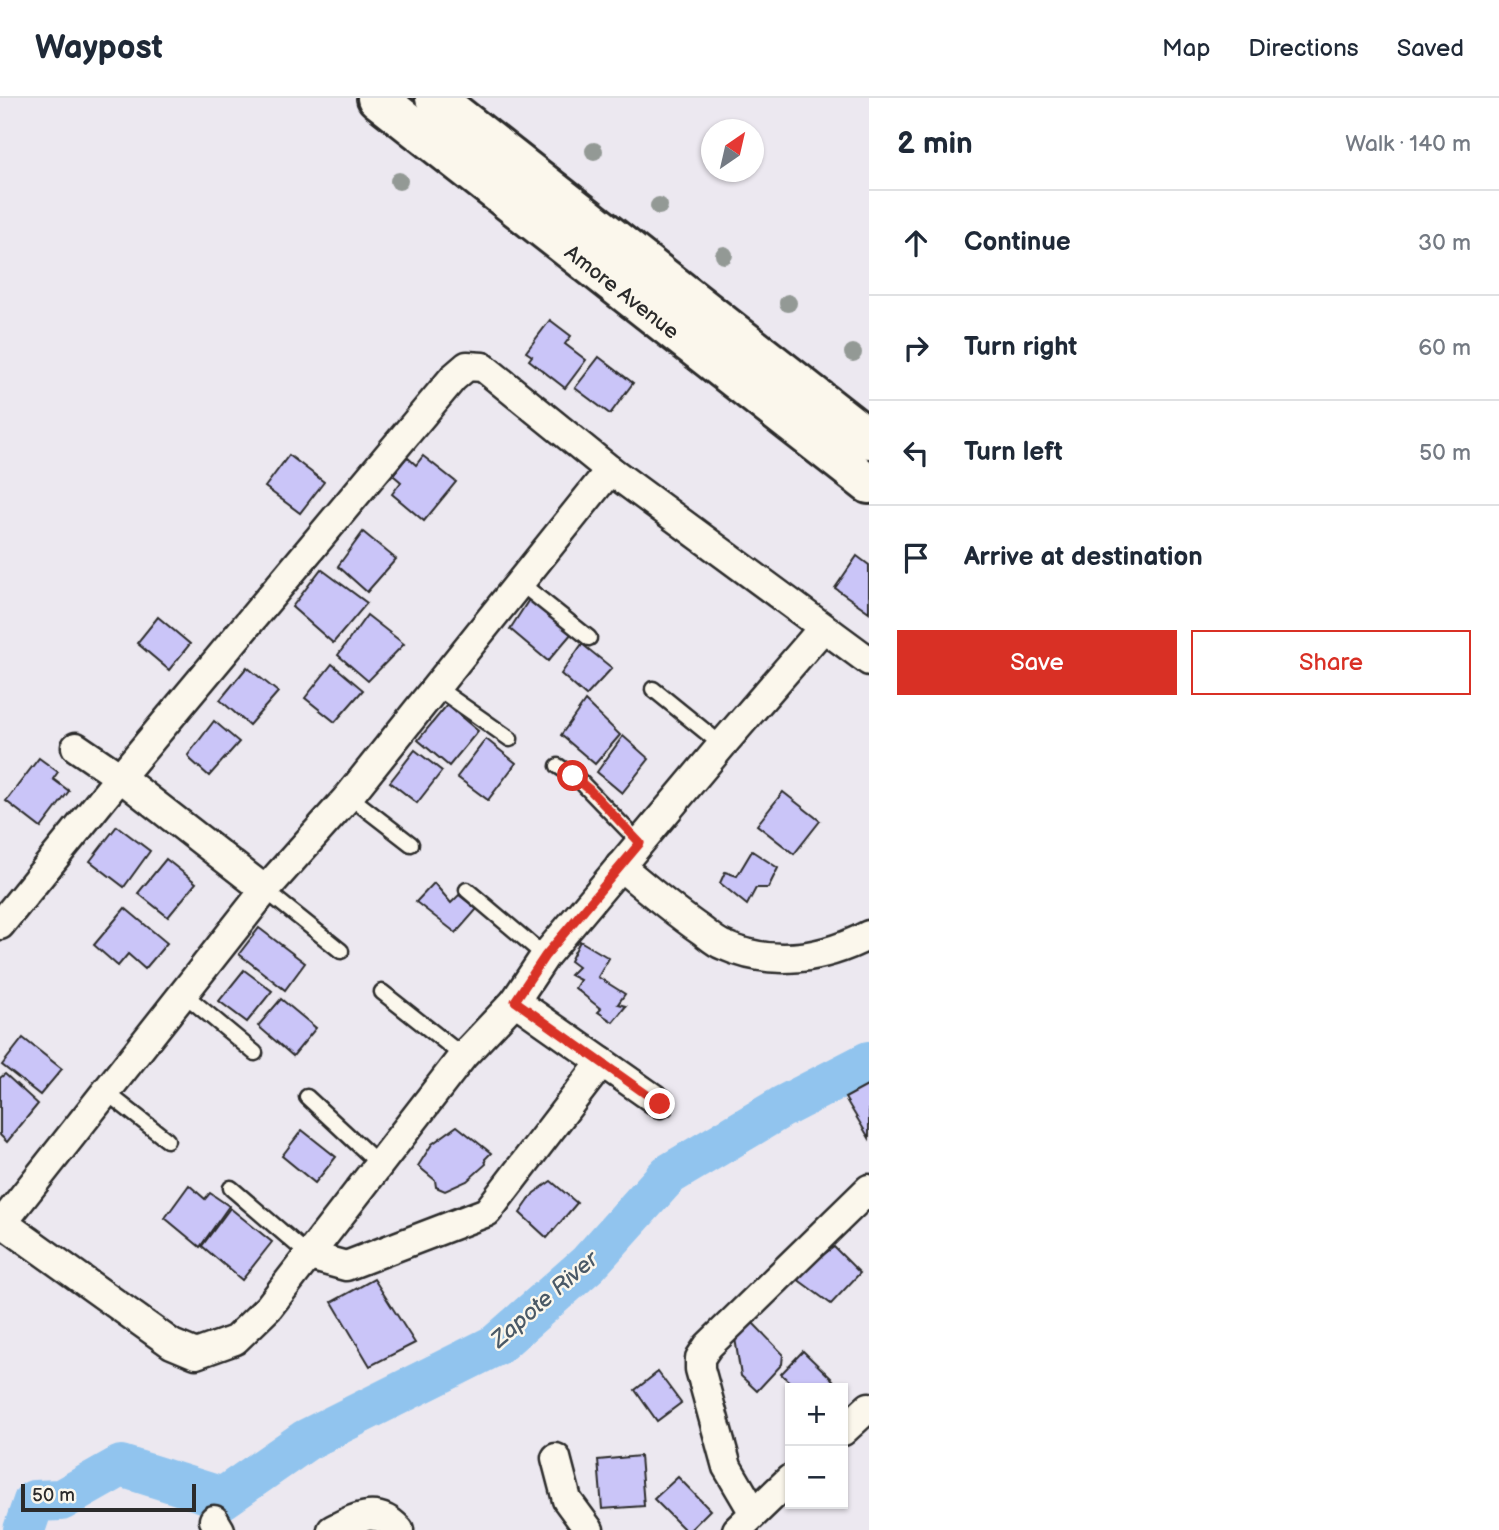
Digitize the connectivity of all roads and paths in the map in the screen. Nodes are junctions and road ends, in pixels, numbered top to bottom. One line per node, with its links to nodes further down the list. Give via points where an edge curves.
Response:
1 (377, 98): 5 (main road, Amore Avenue)
2 (435, 98): 3 (main road, Amore Avenue)
3 (869, 439)
4 (610, 470): 6 (street); 7 (street); 16 (street, via 483,367 467,366)
5 (869, 484)
6 (519, 582): 8 (lane); 10 (street)
7 (823, 628): 9 (street); 13 (street)
8 (589, 638)
9 (869, 661)
10 (436, 687): 12 (lane); 17 (street)
11 (653, 689): 13 (lane)
12 (510, 739)
13 (722, 745): 18 (street)
14 (76, 747): 16 (street)
15 (558, 766): 18 (lane, via 590,790)
16 (120, 777): 21 (street); 23 (street)
17 (349, 796): 19 (lane); 21 (street)
18 (640, 843): 20 (street)
19 (411, 844)
20 (620, 866): 24 (street, via 722,945 753,955 781,959 820,954); 26 (street)
21 (265, 890): 25 (lane); 28 (street)
22 (467, 890): 26 (lane)
23 (0, 925)
24 (869, 935)
25 (341, 951)
26 (545, 956): 29 (street)
27 (382, 992): 31 (lane)
28 (184, 995): 30 (lane); 33 (street)
29 (515, 1001): 31 (street); 32 (street)
30 (255, 1054)
31 (463, 1056): 37 (street)
32 (602, 1062): 35 (street); 41 (street, via 487,1212 346,1266)
33 (106, 1092): 36 (lane); 40 (street)
34 (307, 1097): 37 (lane)
35 (660, 1104)
36 (167, 1140)
37 (379, 1164): 41 (street)
38 (231, 1188): 41 (lane)
39 (869, 1189): 46 (street, via 700,1358)
40 (1, 1224): 41 (street, via 172,1344 196,1354 235,1340)
41 (310, 1256)
42 (869, 1407): 43 (street)
43 (848, 1426)
44 (556, 1458): 49 (street, via 567,1500)
45 (785, 1484): 46 (street)
46 (745, 1521)
47 (332, 1530): 48 (street, via 363,1515 393,1523)
48 (399, 1530)
49 (589, 1530)

